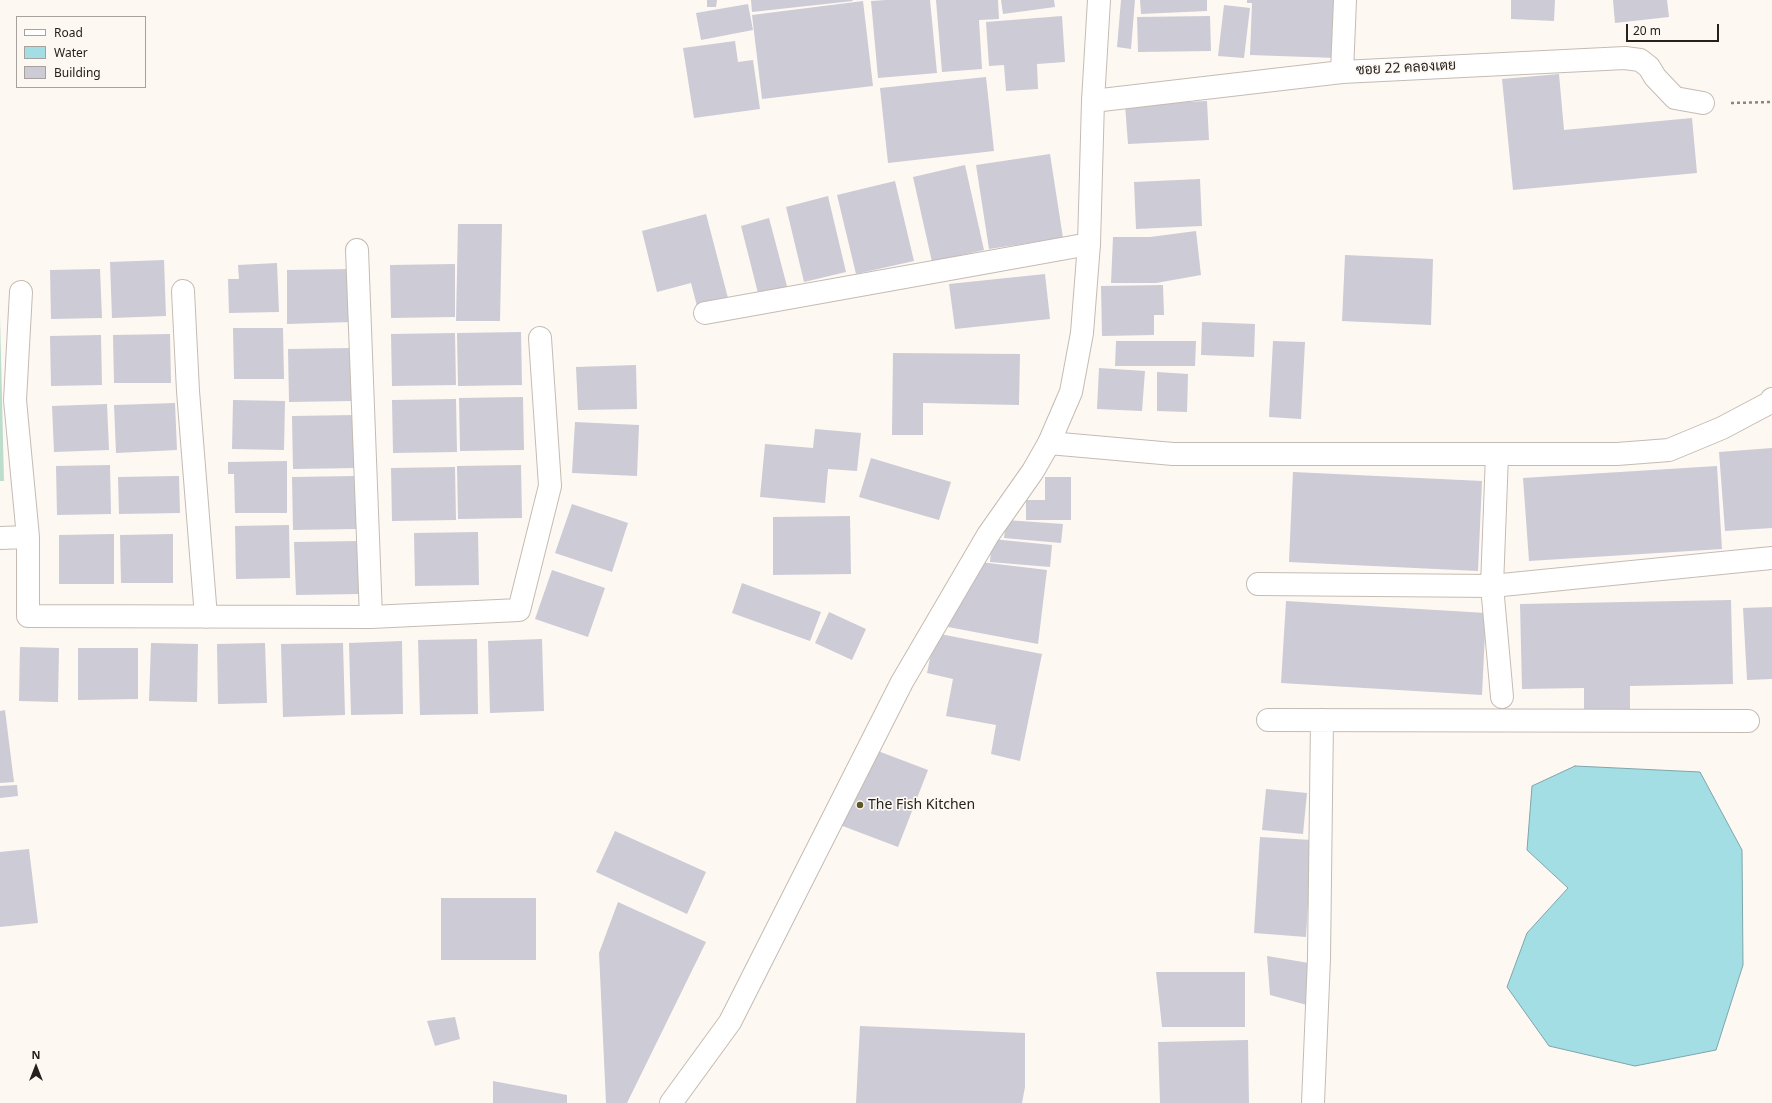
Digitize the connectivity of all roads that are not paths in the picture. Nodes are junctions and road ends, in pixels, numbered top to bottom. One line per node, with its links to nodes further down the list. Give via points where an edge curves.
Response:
1 (1099, 0): 4 (street)
2 (1345, 0): 3 (street)
3 (1342, 72): 4 (street, ซอย 22 คลองเตย); 5 (street, ซอย 22 คลองเตย, via 1625,58 1640,60 1649,67 1675,98)
4 (1092, 101): 6 (street)
5 (1703, 104)
6 (1089, 244): 10 (street); 13 (street, via 1082,333 1071,392)
7 (357, 250): 21 (street)
8 (183, 291): 20 (street, via 188,391)
9 (21, 292): 15 (street, via 15,400)
10 (705, 313)
11 (540, 338): 21 (street, via 550,486 520,610)
12 (1772, 399): 14 (street, via 1771,402 1722,428 1669,450 1617,454)
13 (1049, 443): 14 (street, via 1173,454); 26 (street, via 1033,471 988,535 902,682 730,1022)
14 (1497, 455): 19 (street)
15 (28, 537): 16 (street); 20 (street, via 28,616)
16 (0, 538)
17 (1772, 558): 19 (street)
18 (1258, 584): 19 (street)
19 (1492, 586): 22 (street)
20 (206, 617): 21 (street)
21 (371, 617)
22 (1502, 697)
23 (1268, 720): 24 (street)
24 (1322, 720): 25 (street); 27 (street, via 1319,958)
25 (1748, 721)
26 (671, 1103)
27 (1313, 1103)

